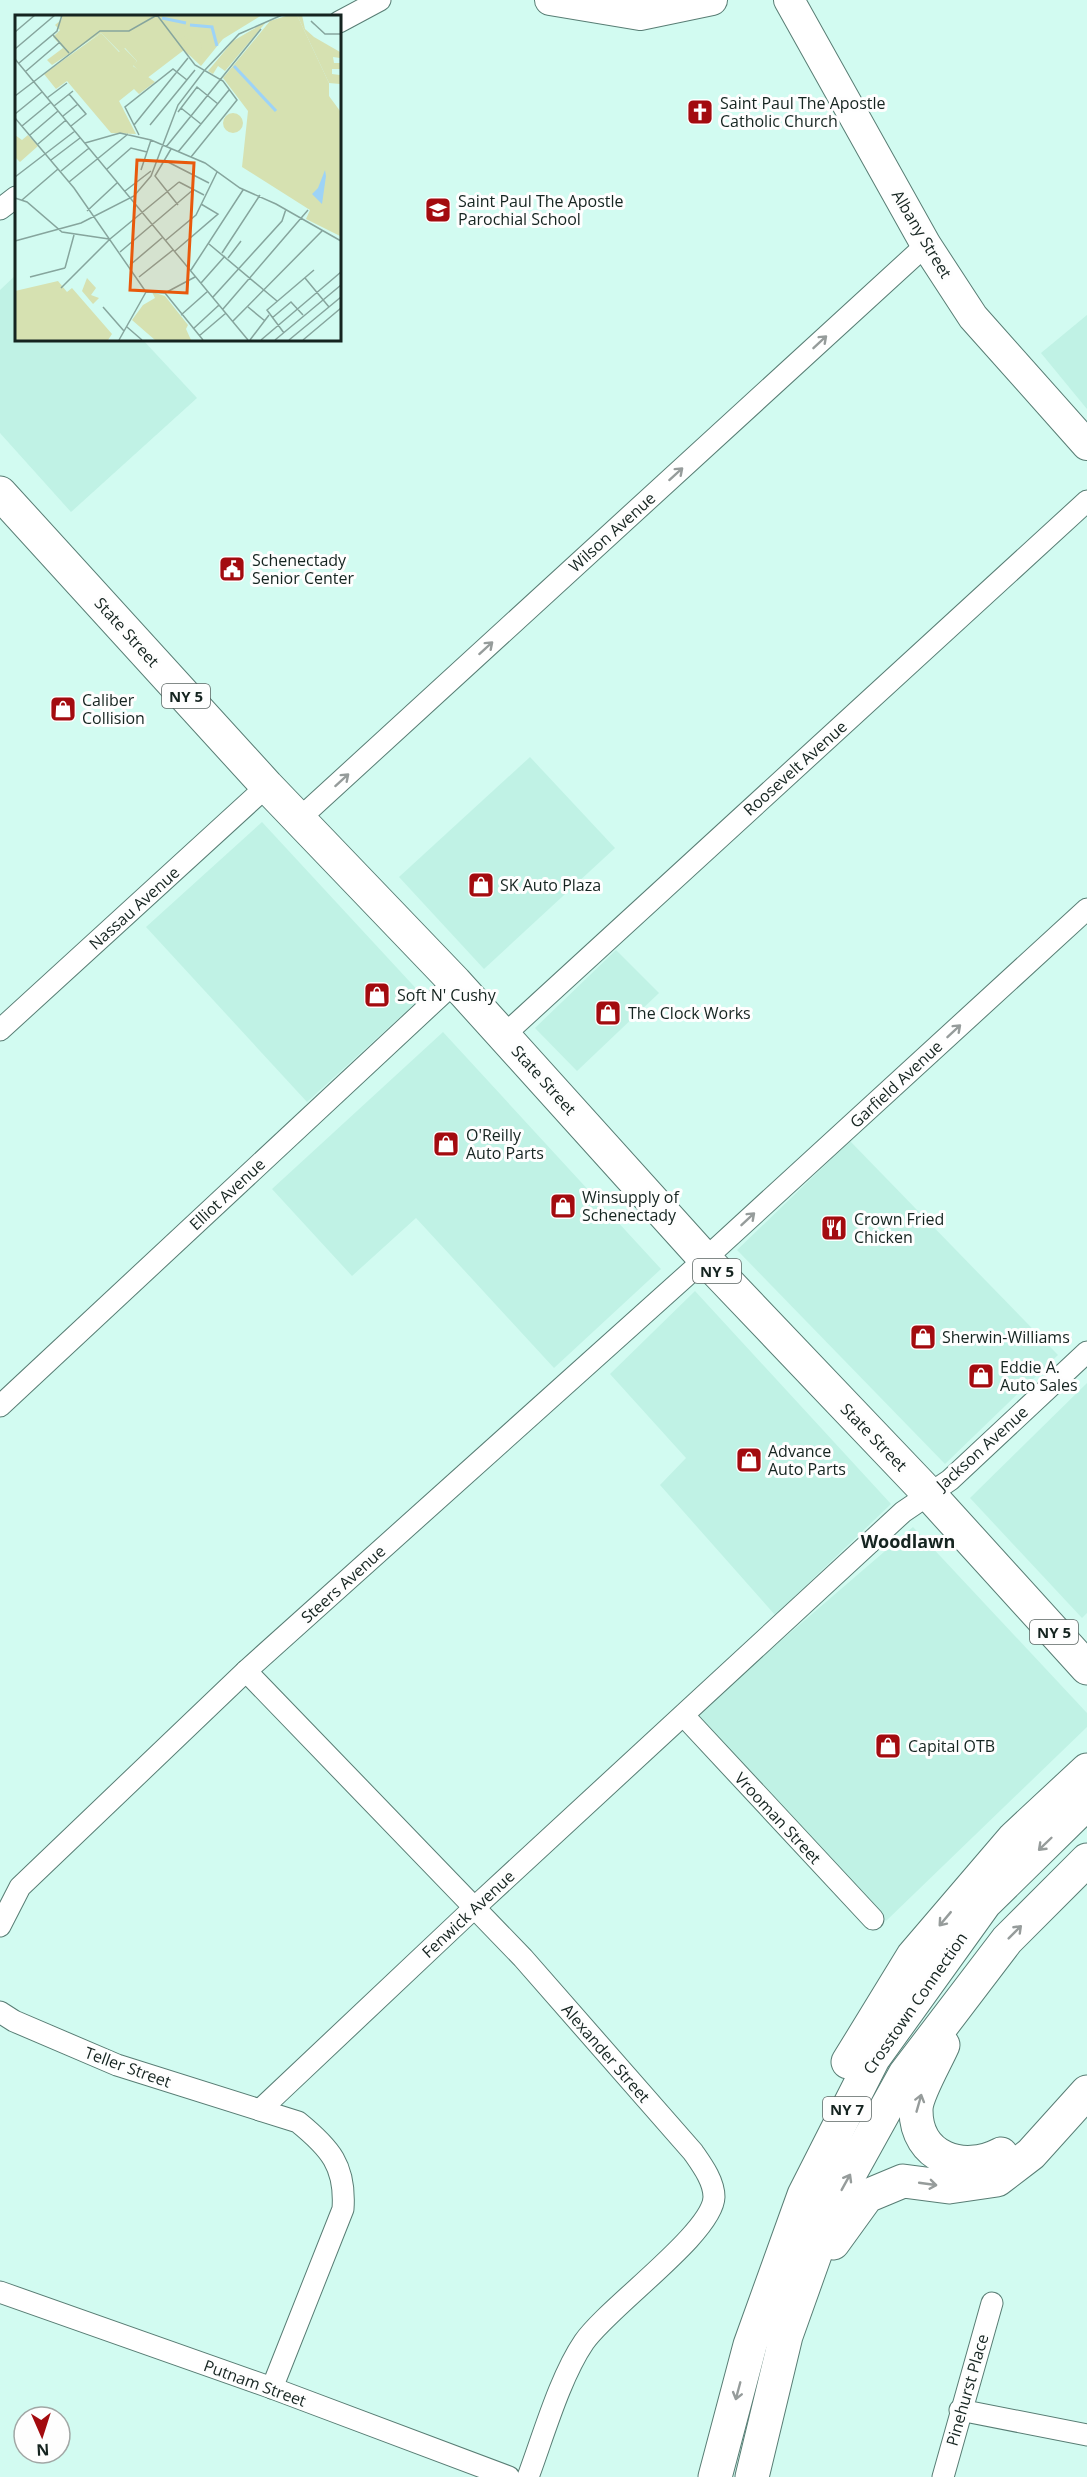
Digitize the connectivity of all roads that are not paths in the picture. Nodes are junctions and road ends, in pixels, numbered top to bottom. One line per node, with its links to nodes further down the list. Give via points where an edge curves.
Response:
1 (380, 0): 5 (street)
2 (550, 0): 3 (street, via 640,15)
3 (712, 0)
4 (789, 0): 8 (street, Albany Street)
5 (340, 21)
6 (15, 198): 7 (street)
7 (0, 208)
8 (926, 245): 9 (street, Albany Street, via 973,317); 13 (street, Wilson Avenue, one-way to 8)
9 (1087, 445)
10 (0, 493): 12 (main road, State Street / NY 5)
11 (1087, 501): 17 (street, Roosevelt Avenue)
12 (267, 786): 13 (main road, State Street / NY 5); 16 (street, Nassau Avenue)
13 (299, 819): 15 (main road, State Street / NY 5)
14 (1087, 909): 18 (street, Garfield Avenue, one-way to 14)
15 (455, 982): 17 (main road, State Street / NY 5); 20 (street, Elliot Avenue)
16 (0, 1030)
17 (503, 1036): 18 (main road, State Street / NY 5)
18 (705, 1259): 21 (main road, State Street / NY 5); 23 (street, Steers Avenue)
19 (1087, 1352): 21 (street, Jackson Avenue, via 950,1480)
20 (0, 1406)
21 (929, 1494): 22 (main road, State Street / NY 5); 24 (street, Fenwick Avenue, via 903,1512)
22 (1087, 1668)
23 (246, 1671): 28 (street, Alexander Street); 30 (street, Steers Avenue, via 20,1887)
24 (684, 1716): 28 (street, Fenwick Avenue); 29 (street, Vrooman Street)
25 (1087, 1770): 39 (main road, one-way to 39, via 1014,1838 914,1956 862,2036 811,2132 781,2208)
26 (1087, 1803): 39 (main road, Crosstown Connection / NY 7, one-way to 39, via 985,1903 873,2059 804,2195)
27 (1087, 1860): 31 (main road, Crosstown Connection / NY 7, one-way to 27, via 1007,1940)
28 (474, 1908): 35 (street, Fenwick Avenue); 44 (street, Alexander Street, via 523,1958 693,2152 707,2172 714,2198 705,2221 692,2236 609,2313 584,2342 568,2372)
29 (873, 1919)
30 (0, 1926)
31 (965, 1993): 33 (main road, one-way to 31, via 1022,2142 993,2158 968,2164 945,2160 922,2134 915,2107); 38 (main road, Crosstown Connection / NY 7, one-way to 31, via 833,2204 905,2074)
32 (0, 2012): 35 (street, Teller Street, via 117,2065)
33 (1087, 2069)
34 (1087, 2092): 38 (main road, one-way to 34, via 838,2232 867,2196 903,2181 949,2187 997,2180 1030,2154)
35 (260, 2110): 40 (street, via 298,2122 319,2139 336,2163 345,2186 343,2209)
36 (0, 2292): 40 (street, Putnam Street)
37 (992, 2303): 41 (street, Pinehurst Place)
38 (786, 2336): 46 (main road, Crosstown Connection / NY 7)
39 (750, 2345): 45 (main road, Crosstown Connection / NY 7, one-way to 45)
40 (272, 2388): 43 (street, Putnam Street)
41 (960, 2410): 42 (street); 47 (street, Pinehurst Place)
42 (1087, 2435)
43 (509, 2477)
44 (528, 2477)
45 (715, 2477)
46 (752, 2477)
47 (943, 2477)

